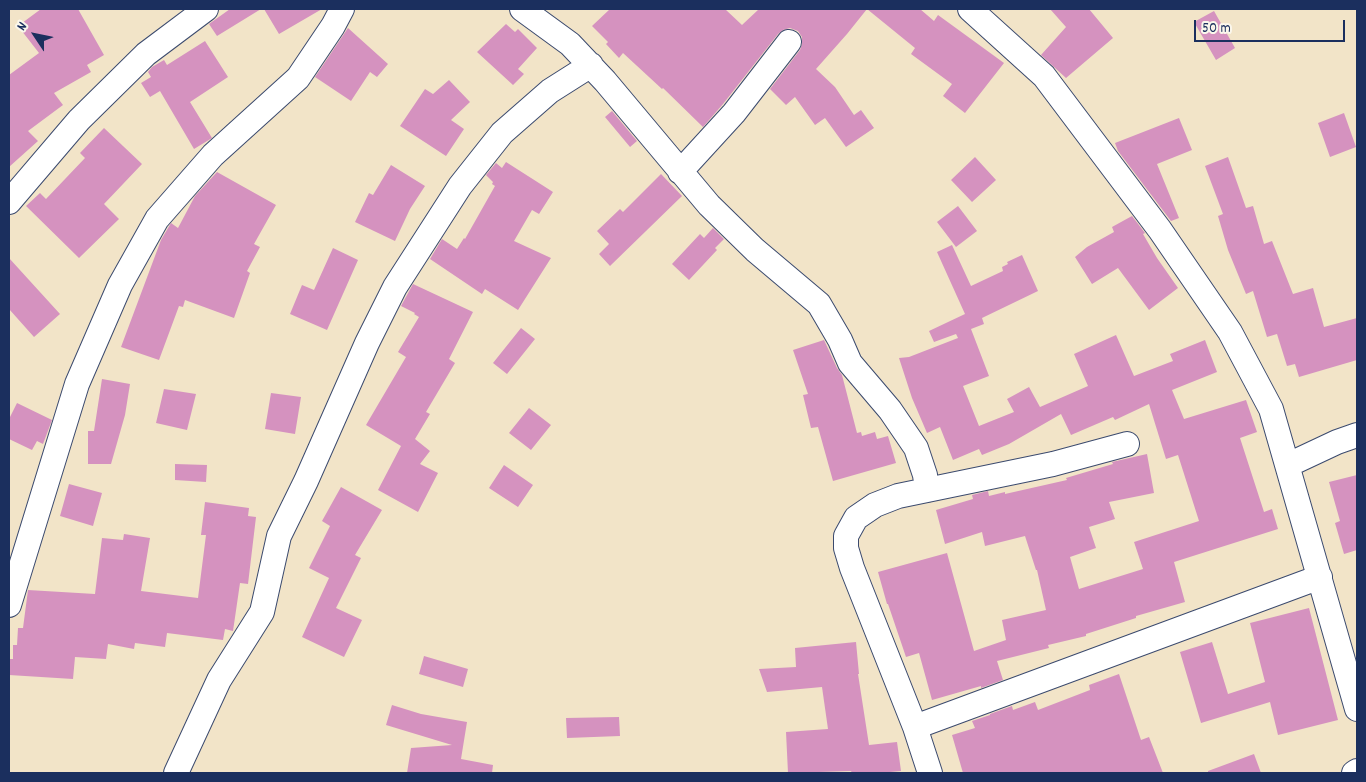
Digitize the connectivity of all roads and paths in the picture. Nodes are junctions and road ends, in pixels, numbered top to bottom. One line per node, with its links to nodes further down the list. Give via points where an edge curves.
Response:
1 (206, 9): 8 (street, via 146,54 106,93)
2 (342, 9): 14 (street, via 298,78 213,155 152,228 120,286 77,384)
3 (522, 9): 6 (street, via 570,44)
4 (970, 9): 11 (street, via 1044,76 1160,230 1230,332 1271,409)
5 (789, 42): 7 (street, via 734,113)
6 (591, 65): 7 (street); 17 (street, via 550,91 502,133 460,186 395,287 278,536 262,612 219,680)
7 (680, 172): 12 (street, via 708,206 819,304 850,363 890,410 916,448)
8 (9, 202)
9 (1357, 435): 11 (street)
10 (1127, 444): 12 (street, via 1054,464)
11 (1288, 465): 13 (street)
12 (927, 490): 16 (street, via 875,505 856,518 846,536 852,568)
13 (1320, 577): 15 (street); 16 (street)
14 (9, 606)
15 (1357, 708)
16 (915, 727): 18 (street)
17 (176, 773)
18 (930, 773)

